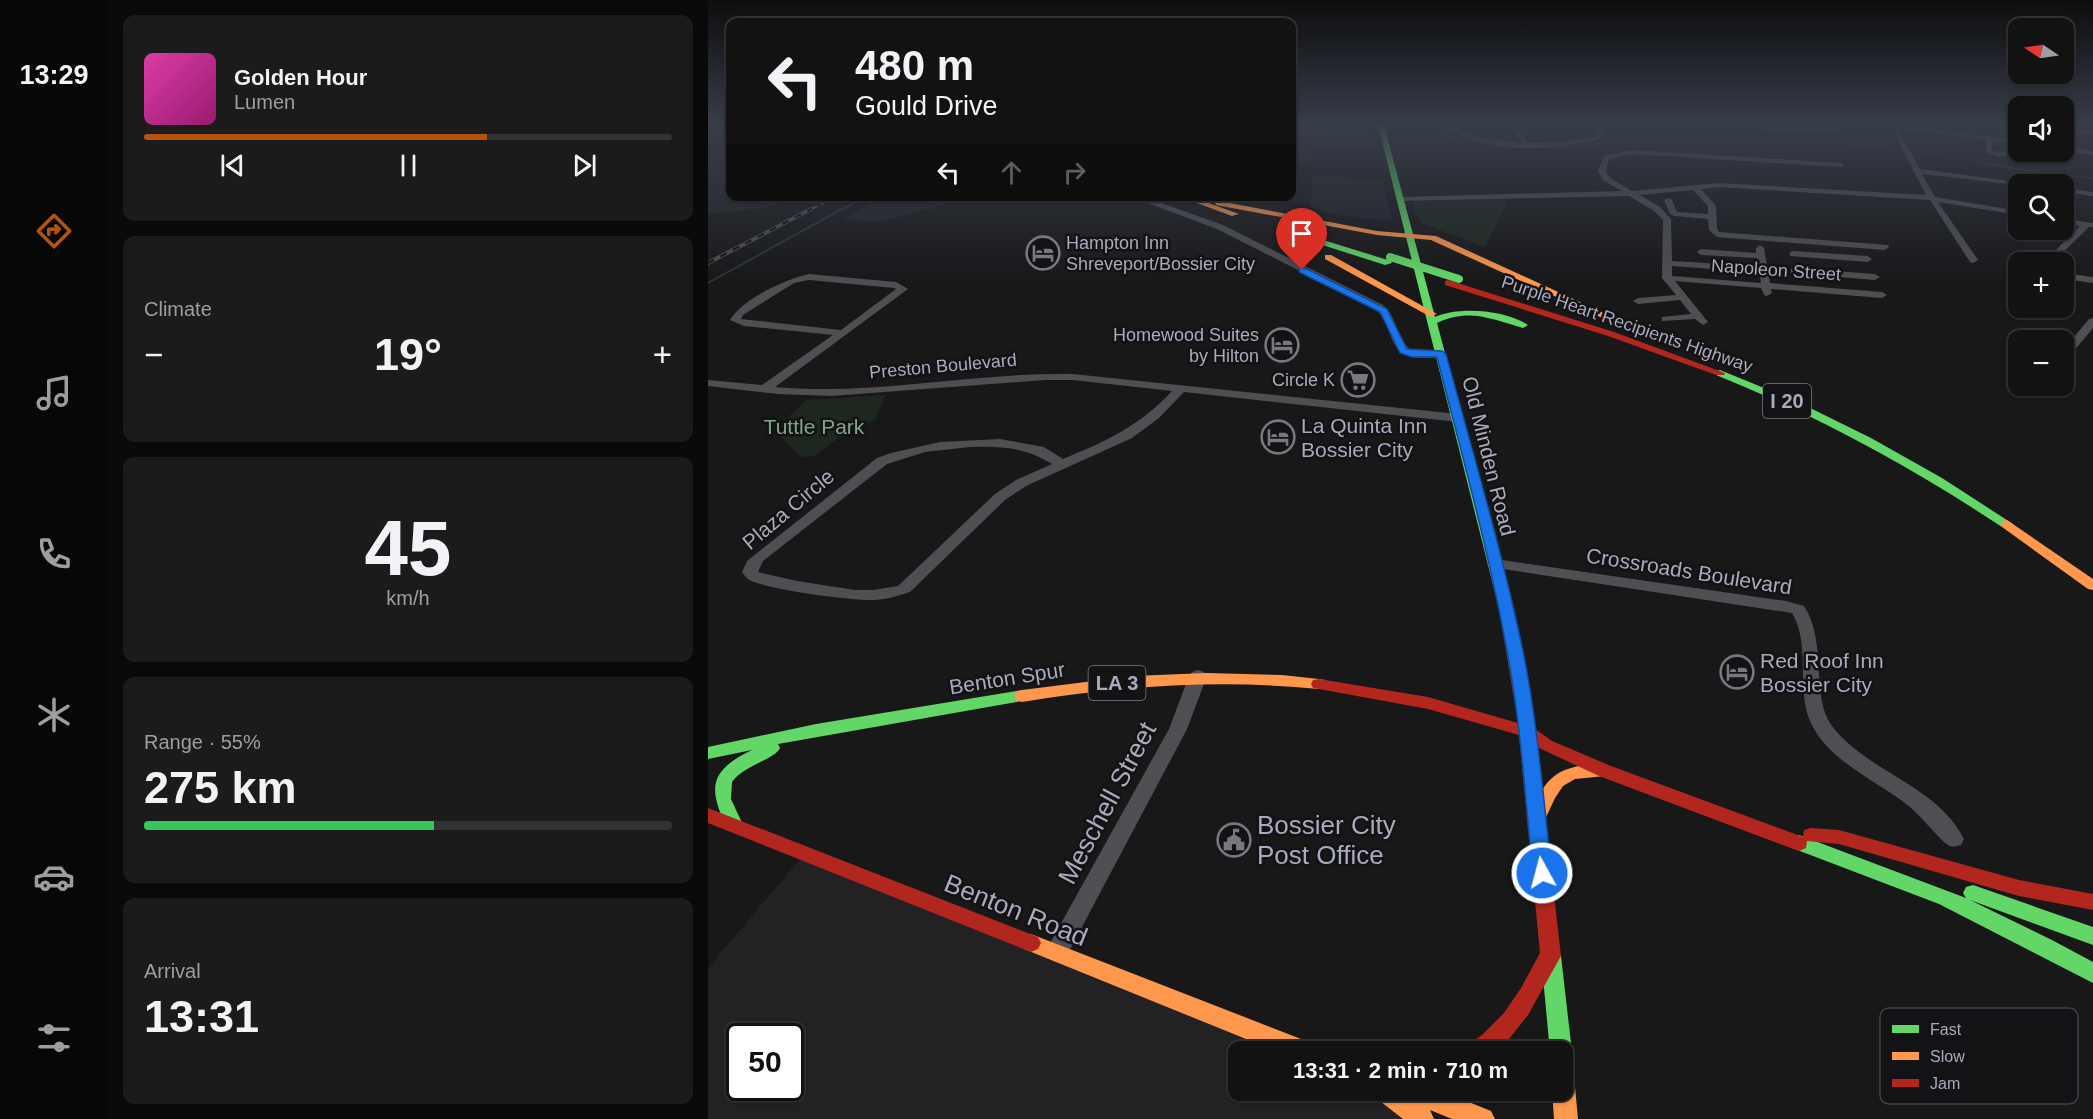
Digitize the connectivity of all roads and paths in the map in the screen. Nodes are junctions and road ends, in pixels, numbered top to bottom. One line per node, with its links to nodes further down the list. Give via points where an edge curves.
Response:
1 (1394, 177): 10 (main road, Old Minden Road)
2 (1606, 177): 8 (street)
3 (1921, 177): 11 (street)
4 (1970, 177): 5 (street)
5 (2008, 182)
6 (1694, 186): 8 (street); 11 (street); 18 (street, via 1712,206)
7 (2074, 191): 9 (street)
8 (1631, 194): 10 (street); 36 (street, via 1657,208 1667,219)
9 (2093, 194)
10 (1400, 199): 20 (main road, Old Minden Road)
11 (1934, 199): 17 (street); 35 (street)
12 (1668, 200): 18 (street, via 1674,214)
13 (1147, 201): 57 (street, via 1220,227 1379,307 1387,313 1401,348 1407,353)
14 (1195, 201): 21 (main road, Purple Heart Recipients Highway / I 20)
15 (1214, 201): 16 (main road, Purple Heart Recipients Highway / I 20)
16 (1220, 203): 23 (main road); 34 (main road, Purple Heart Recipients Highway / I 20)
17 (2008, 211)
18 (1712, 217): 25 (street, via 1715,233)
19 (2074, 222): 22 (street)
20 (1406, 223): 23 (main road, via 1397,231); 24 (main road, Old Minden Road); 26 (main road)
21 (1263, 225): 34 (main road, Purple Heart Recipients Highway / I 20); 45 (main road)
22 (2090, 225): 30 (street)
23 (1377, 233): 24 (main road)
24 (1410, 237): 26 (main road); 46 (main road, Old Minden Road)
25 (1758, 238): 27 (street); 32 (street)
26 (1435, 239): 58 (main road, via 1600,314)
27 (1862, 245): 28 (street); 33 (street)
28 (1885, 247)
29 (1701, 252): 32 (street)
30 (2060, 252)
31 (1793, 254): 33 (street)
32 (1761, 256): 44 (street)
33 (1868, 259): 39 (street)
34 (1389, 260): 43 (main road, Purple Heart Recipients Highway / I 20)
35 (1973, 260)
36 (1666, 263): 37 (street); 41 (street)
37 (1740, 268)
38 (1794, 271): 39 (street)
39 (1875, 277): 44 (street, Napoleon Street, via 1883,297)
40 (2074, 277): 42 (street)
41 (1666, 278): 44 (street, Napoleon Street); 47 (street)
42 (2093, 280)
43 (1454, 281): 58 (main road, Purple Heart Recipients Highway / I 20); 63 (main road, Purple Heart Recipients Highway / I 20, via 1698,365)
44 (1767, 289)
45 (1395, 293): 46 (main road); 50 (main road)
46 (1433, 295): 49 (main road); 50 (main road, Old Minden Road)
47 (1682, 297): 48 (street); 51 (street, via 1701,319)
48 (1638, 301)
49 (1470, 310): 50 (main road); 53 (main road)
50 (1433, 317): 57 (main road, Old Minden Road)
51 (1666, 319)
52 (2091, 326): 55 (street)
53 (1540, 329)
54 (843, 333): 54 (street, via 902,291 902,287 799,278 735,318 744,323); 61 (street)
55 (2074, 345)
56 (1609, 348): 63 (main road, via 1721,381)
57 (1442, 354): 62 (main road, Old Minden Road)
58 (1756, 376): 65 (main road, Purple Heart Recipients Highway / I 20, via 1891,440)
59 (708, 383): 61 (street, Preston Boulevard)
60 (1182, 387): 61 (street, Preston Boulevard, via 1052,377 811,394); 62 (street, Preston Boulevard); 64 (street, Plaza Circle, via 1140,429)
61 (764, 389)
62 (1457, 415): 66 (main road, Old Minden Road)
63 (1832, 422): 67 (main road, Purple Heart Recipients Highway / I 20, via 1962,495)
64 (1062, 464): 64 (street, Plaza Circle, via 1000,497 911,584 896,593 867,596 764,580 750,572 758,558 869,469 900,453 1008,443 1039,450)
65 (2030, 523)
66 (1495, 564): 70 (main road, Old Minden Road, via 1515,651); 78 (street, Crossroads Boulevard, via 1798,610 1805,625 1817,713 1830,736 1931,812)
67 (2093, 586)
68 (1198, 676): 69 (main road, Benton Spur / LA 3, via 1069,688); 70 (main road, Benton Spur / LA 3, via 1287,680 1361,690 1459,711); 82 (street, Meschell Street, via 1178,729)
69 (816, 730): 72 (main road, Benton Spur / LA 3); 77 (main road, via 749,759 727,775 721,796)
70 (1526, 731): 71 (main road); 73 (main road, via 1546,745); 76 (main road, Old Minden Road)
71 (1579, 744)
72 (708, 753)
73 (1605, 771): 76 (main road, via 1578,770 1556,779); 79 (main road)
74 (1705, 793): 79 (main road)
75 (708, 815): 77 (main road, Benton Road)
76 (1536, 821): 83 (main road, Old Minden Road)
77 (734, 825): 82 (main road, Benton Road)
78 (1954, 839)
79 (1856, 853): 80 (main road); 81 (main road); 84 (main road, via 2045,945)
80 (2093, 902)
81 (2093, 936)
82 (1057, 952): 85 (main road, Benton Road)
83 (1551, 952): 86 (main road, via 1520,1011); 87 (main road, Old Minden Road)
84 (2093, 973)
85 (1279, 1041)
86 (1491, 1041)
87 (1560, 1041)
88 (1398, 1101): 91 (main road)
89 (1436, 1101): 92 (main road)
90 (1565, 1101): 93 (main road)
91 (1422, 1119)
92 (1484, 1119)
93 (1566, 1119)

